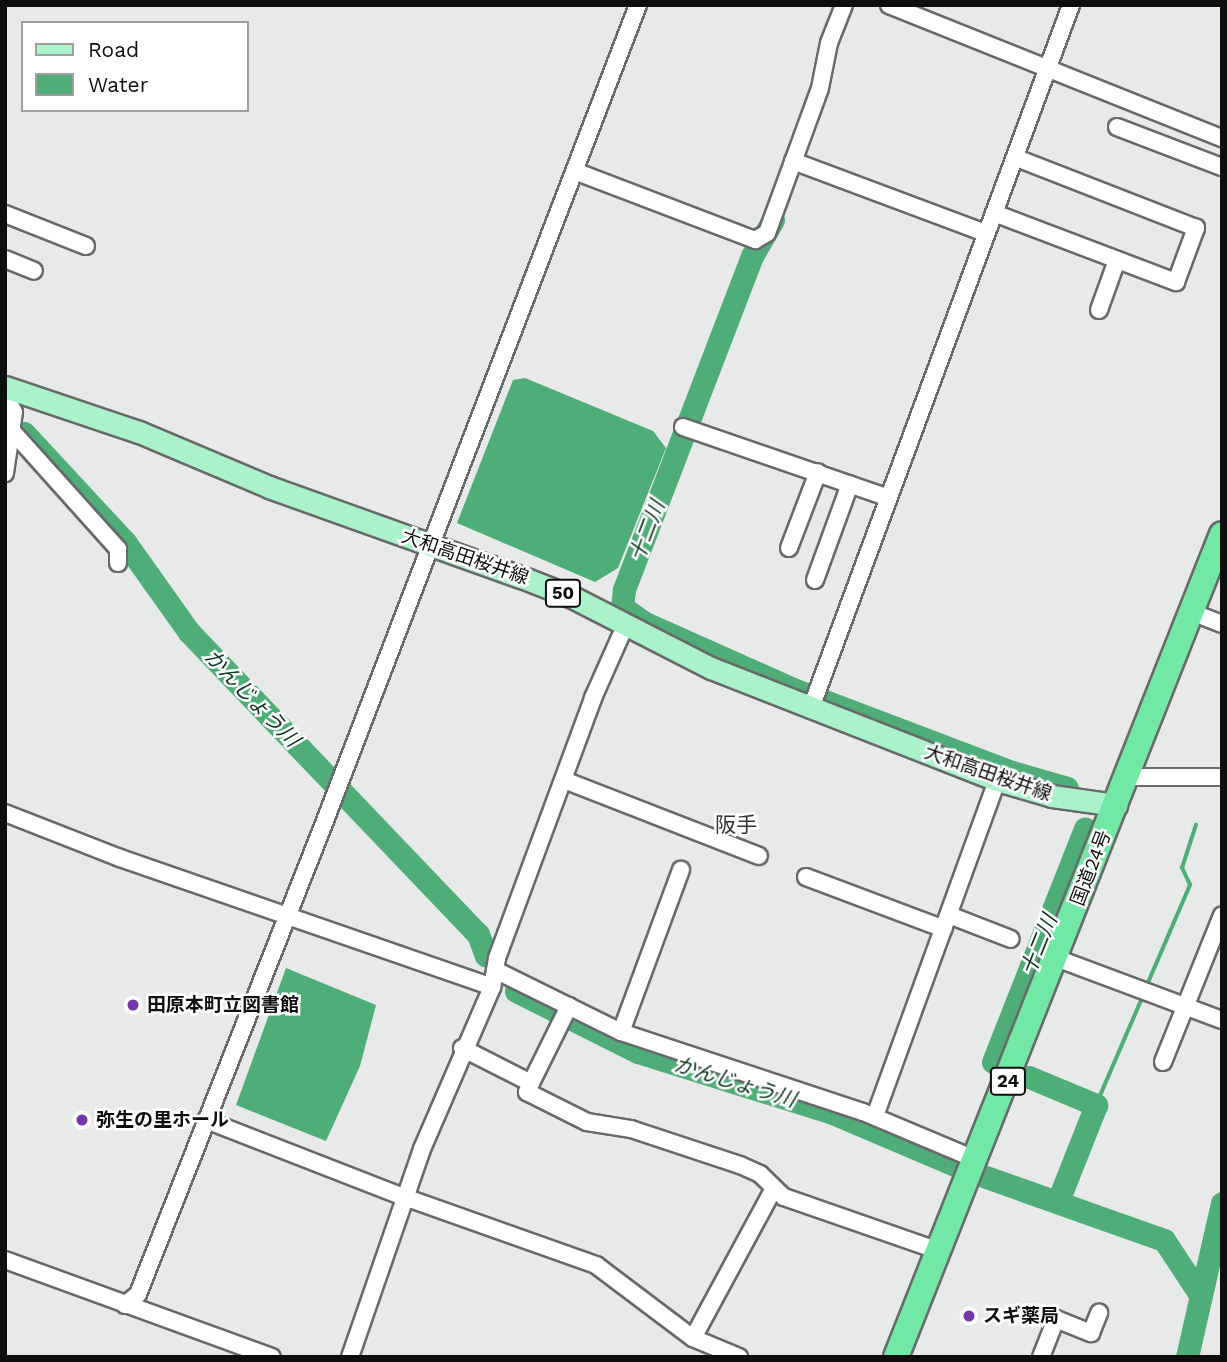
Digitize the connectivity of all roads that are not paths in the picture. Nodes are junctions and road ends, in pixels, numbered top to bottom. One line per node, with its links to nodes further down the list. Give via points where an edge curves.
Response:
1 (639, 5): 11 (street)
2 (844, 5): 9 (street)
3 (889, 5): 5 (street)
4 (1071, 5): 5 (street)
5 (1048, 69): 7 (street); 8 (street)
6 (1117, 127): 10 (street)
7 (1222, 138)
8 (1016, 158): 13 (street); 17 (street, via 1196,228 1176,282)
9 (793, 161): 11 (street, via 767,233 755,240); 14 (street)
10 (1222, 167)
11 (578, 173): 29 (street)
12 (5, 214): 15 (street)
13 (994, 214): 14 (street); 17 (street)
14 (986, 233): 27 (street)
15 (86, 246)
16 (5, 259): 18 (street)
17 (1117, 260): 19 (street)
18 (34, 271)
19 (1098, 310)
20 (5, 387): 29 (main road, 大和高田桜井線 / 50, via 139,432 269,487)
21 (5, 396): 23 (street, via 14,412)
22 (683, 427): 24 (street)
23 (14, 433): 25 (street); 31 (street, via 118,549)
24 (818, 472): 26 (street); 30 (street)
25 (5, 473)
26 (850, 484): 27 (street); 32 (street)
27 (886, 497): 36 (street)
28 (1222, 534): 33 (highway, 国道24号 / 24)
29 (433, 546): 35 (main road, 大和高田桜井線 / 50, via 570,596); 47 (street)
30 (789, 548)
31 (118, 563)
32 (815, 580)
33 (1191, 612): 34 (street); 38 (highway, 国道24号 / 24)
34 (1222, 624)
35 (625, 626): 36 (main road, 大和高田桜井線 / 50, via 711,668); 39 (street)
36 (811, 708): 40 (main road, 大和高田桜井線 / 50)
37 (1221, 776): 38 (street)
38 (1127, 777): 41 (highway, 国道24号 / 24)
39 (564, 780): 43 (street); 51 (street)
40 (997, 780): 41 (main road, 大和高田桜井線 / 50, via 1052,796); 48 (street)
41 (1116, 805): 50 (highway, 国道24号 / 24)
42 (5, 813): 47 (street)
43 (759, 856)
44 (681, 870): 56 (street)
45 (806, 877): 48 (street)
46 (1222, 915): 53 (street)
47 (286, 917): 52 (street); 61 (street)
48 (947, 922): 49 (street); 60 (street)
49 (1011, 939)
50 (1056, 958): 53 (street); 62 (highway, 国道24号 / 24)
51 (495, 970): 52 (street); 54 (street)
52 (492, 987): 57 (street)
53 (1186, 1007): 55 (street); 58 (street)
54 (566, 1012): 56 (street); 59 (street)
55 (1222, 1020)
56 (621, 1032): 60 (street)
57 (462, 1048): 59 (street); 64 (street)
58 (1163, 1062)
59 (531, 1083): 63 (street, via 527,1092 587,1122 631,1129 716,1156 761,1174)
60 (875, 1116): 62 (street)
61 (206, 1119): 64 (street); 67 (street, via 138,1294)
62 (977, 1160): 65 (highway, 国道24号 / 24)
63 (773, 1189): 65 (street, via 783,1198); 69 (street)
64 (404, 1197): 69 (street, via 596,1265); 72 (street)
65 (939, 1251): 74 (highway, 国道24号 / 24)
66 (5, 1261): 67 (street)
67 (125, 1305): 71 (street)
68 (1099, 1313): 75 (street, via 1091,1333 1056,1319)
69 (693, 1338): 70 (street)
70 (723, 1353): 73 (street)
71 (271, 1357)
72 (350, 1357)
73 (739, 1357)
74 (895, 1357)
75 (1041, 1357)

